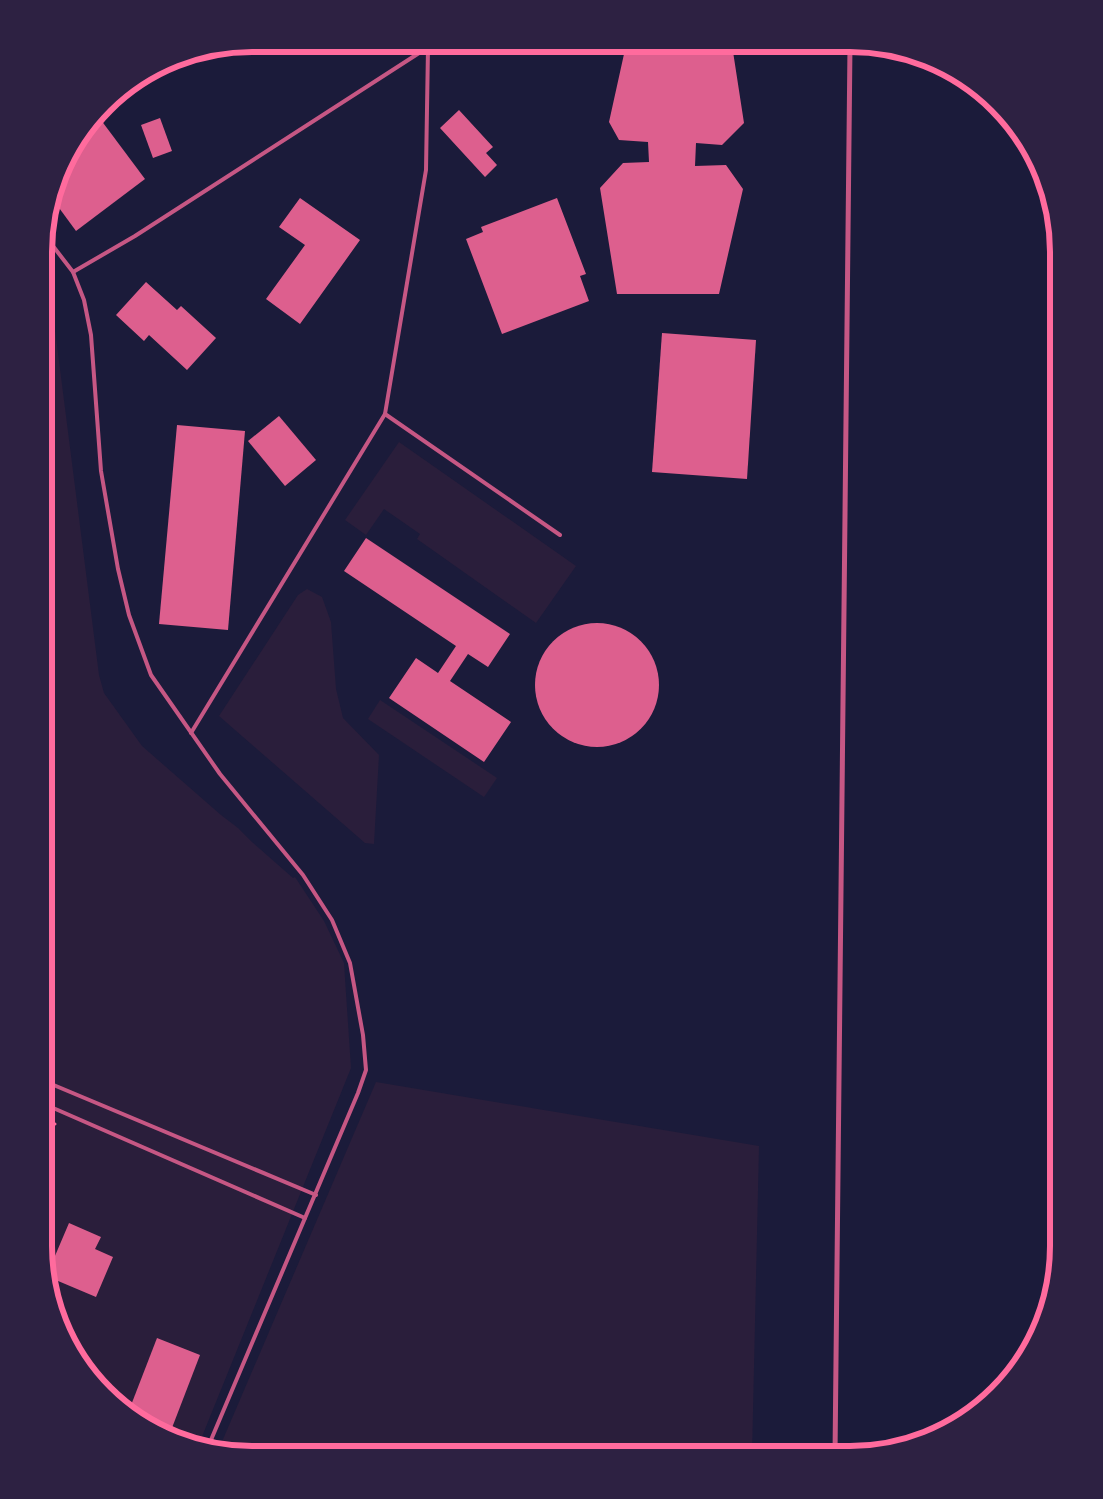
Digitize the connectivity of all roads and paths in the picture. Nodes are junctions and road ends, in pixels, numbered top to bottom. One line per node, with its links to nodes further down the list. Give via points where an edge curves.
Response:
1 (422, 52): 5 (lane, via 135,236)
2 (428, 52): 6 (lane, via 426,170)
3 (850, 52): 14 (street)
4 (53, 245): 5 (lane)
5 (73, 272): 8 (lane, via 84,300 91,335 101,472 129,614 151,674)
6 (385, 414): 7 (lane); 8 (lane)
7 (560, 535)
8 (191, 734): 11 (lane, via 303,875 332,920 350,963 366,1070)
9 (52, 1084): 11 (lane)
10 (52, 1107): 12 (lane)
11 (316, 1195): 12 (lane)
12 (306, 1218): 13 (lane)
13 (210, 1442)
14 (835, 1446)

